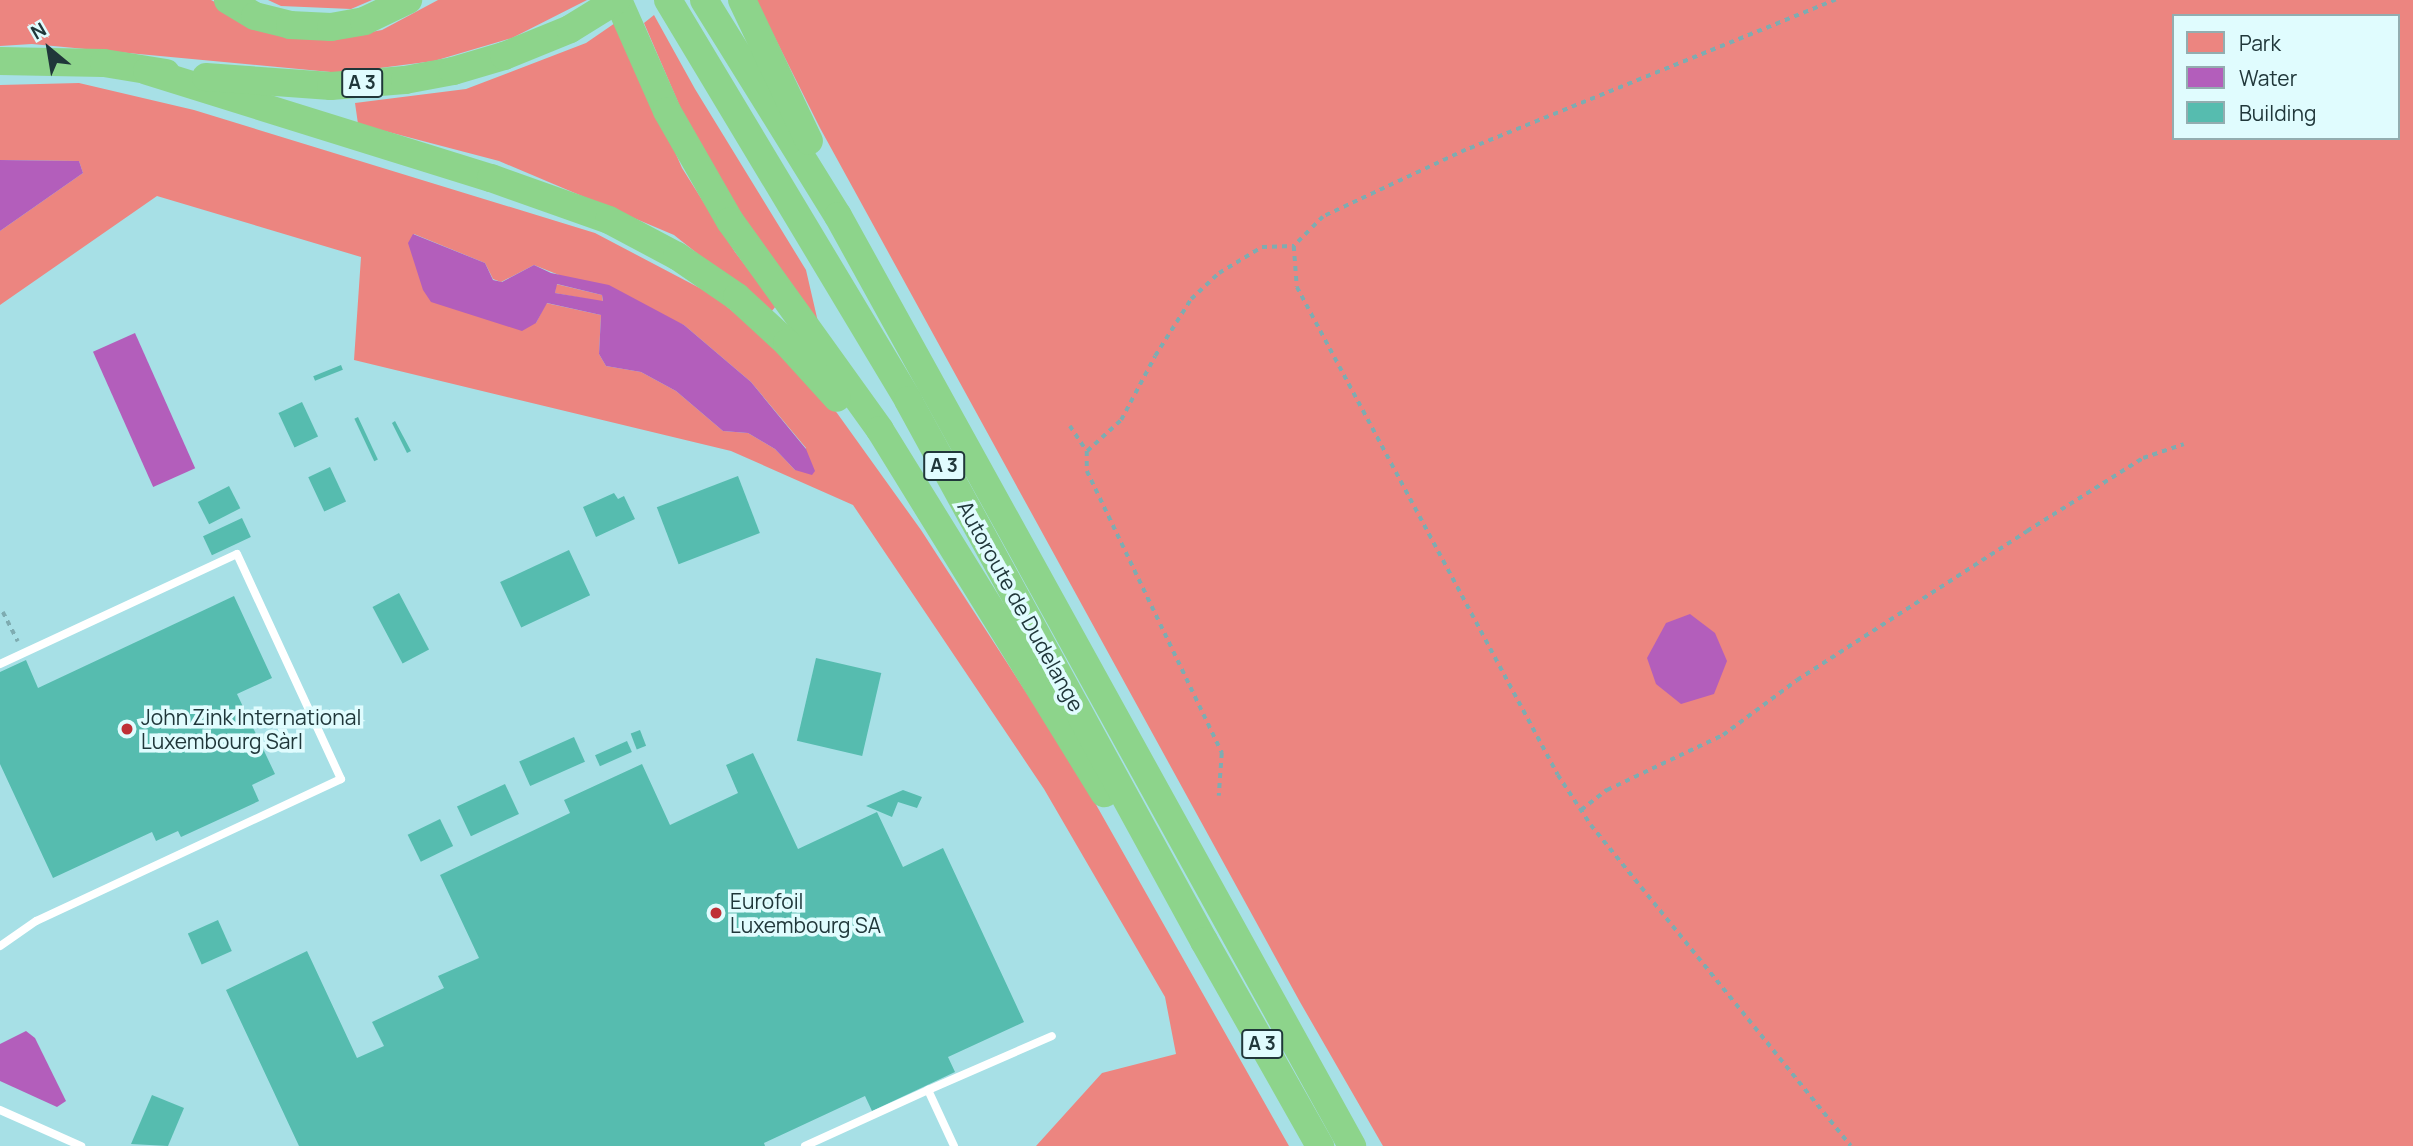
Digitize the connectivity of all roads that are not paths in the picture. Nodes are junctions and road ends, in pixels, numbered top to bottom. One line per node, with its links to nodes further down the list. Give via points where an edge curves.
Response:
1 (228, 0): 2 (highway, via 255,16 331,27 363,21)
2 (408, 0)
3 (617, 0): 8 (highway, A 3, via 570,29 491,60 405,80 331,86); 10 (highway, A 3, via 667,111 723,210 880,430)
4 (668, 0): 12 (highway, Autoroute de Dudelange / A 3, via 908,400)
5 (704, 0): 9 (highway, Autoroute de Dudelange / A 3)
6 (742, 0): 9 (highway, A 3, via 806,132)
7 (0, 61): 8 (highway, A 3, via 104,63)
8 (147, 71): 10 (highway, A 3, via 491,178 609,220 677,256 737,297 787,344 846,408)
9 (838, 216): 21 (highway, Autoroute de Dudelange / A 3)
10 (931, 517): 12 (highway, A 3, via 1086,765)
11 (0, 664): 13 (lane, via 237,554 341,779 36,921)
12 (1204, 942): 20 (highway, Autoroute de Dudelange / A 3)
13 (0, 946)
14 (1052, 1036): 15 (lane)
15 (928, 1090): 18 (lane); 19 (lane)
16 (0, 1110): 17 (lane)
17 (81, 1146)
18 (804, 1146)
19 (954, 1146)
20 (1320, 1146)
21 (1352, 1146)

